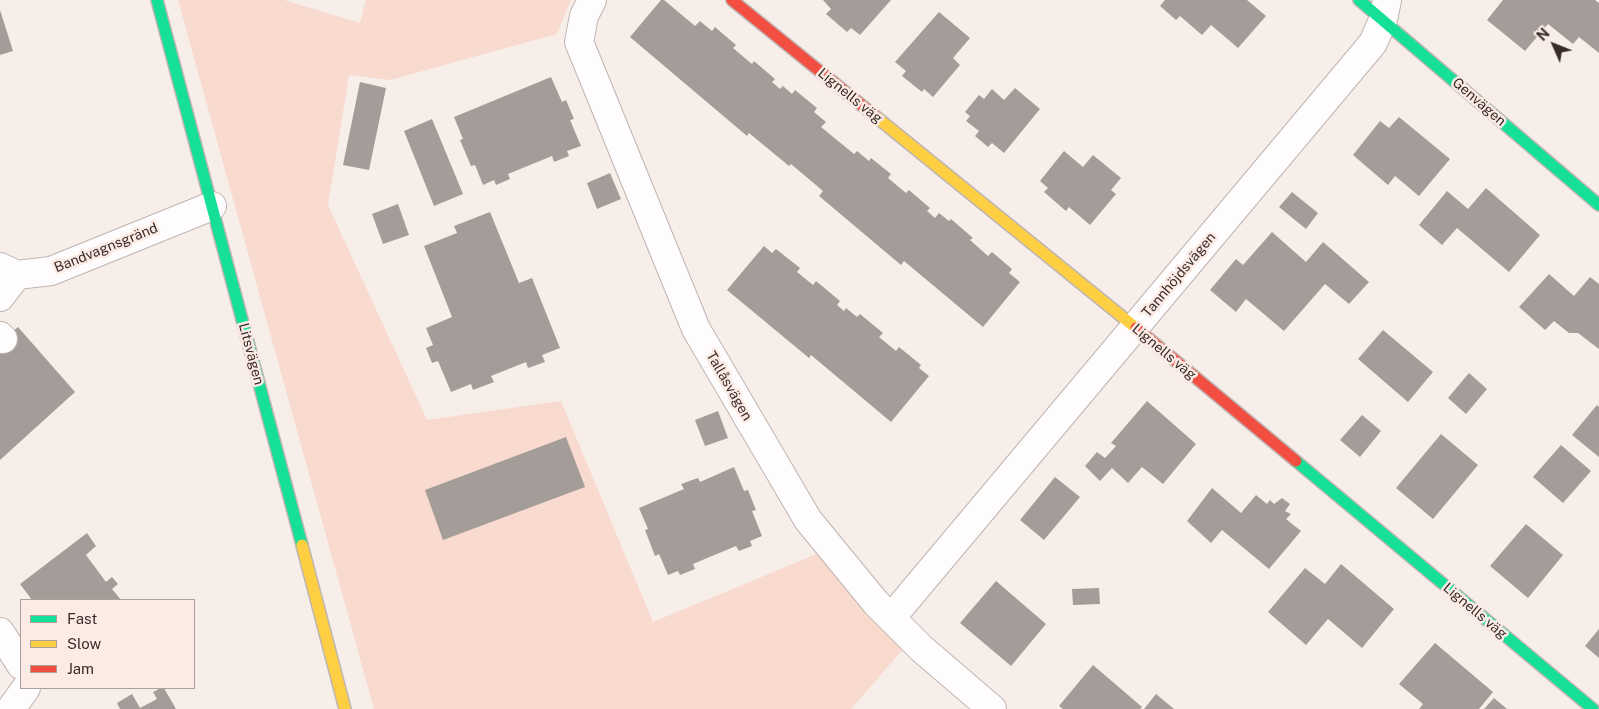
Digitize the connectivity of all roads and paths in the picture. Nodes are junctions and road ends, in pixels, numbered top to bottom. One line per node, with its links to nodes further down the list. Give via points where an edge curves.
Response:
1 (157, 0): 7 (street, Litsvägen)
2 (592, 0): 11 (street, Tallåsvägen, via 584,16 579,42 696,328 808,520)
3 (732, 0): 10 (street, Lignells väg)
4 (1359, 0): 5 (street, Genvägen)
5 (1385, 10): 6 (street, Genvägen); 10 (street, Tannhöjdsvägen, via 1373,43)
6 (1599, 204)
7 (212, 206): 8 (street, Bandvagnsgränd, via 51,271); 16 (street, Litsvägen)
8 (9, 271): 9 (street)
9 (0, 297)
10 (1135, 327): 11 (street, Tannhöjdsvägen); 18 (street, Lignells väg)
11 (891, 618): 17 (street, Tallåsvägen)
12 (0, 632): 13 (street)
13 (20, 664)
14 (25, 689): 15 (street)
15 (11, 709)
16 (345, 709)
17 (992, 709)
18 (1592, 709)

